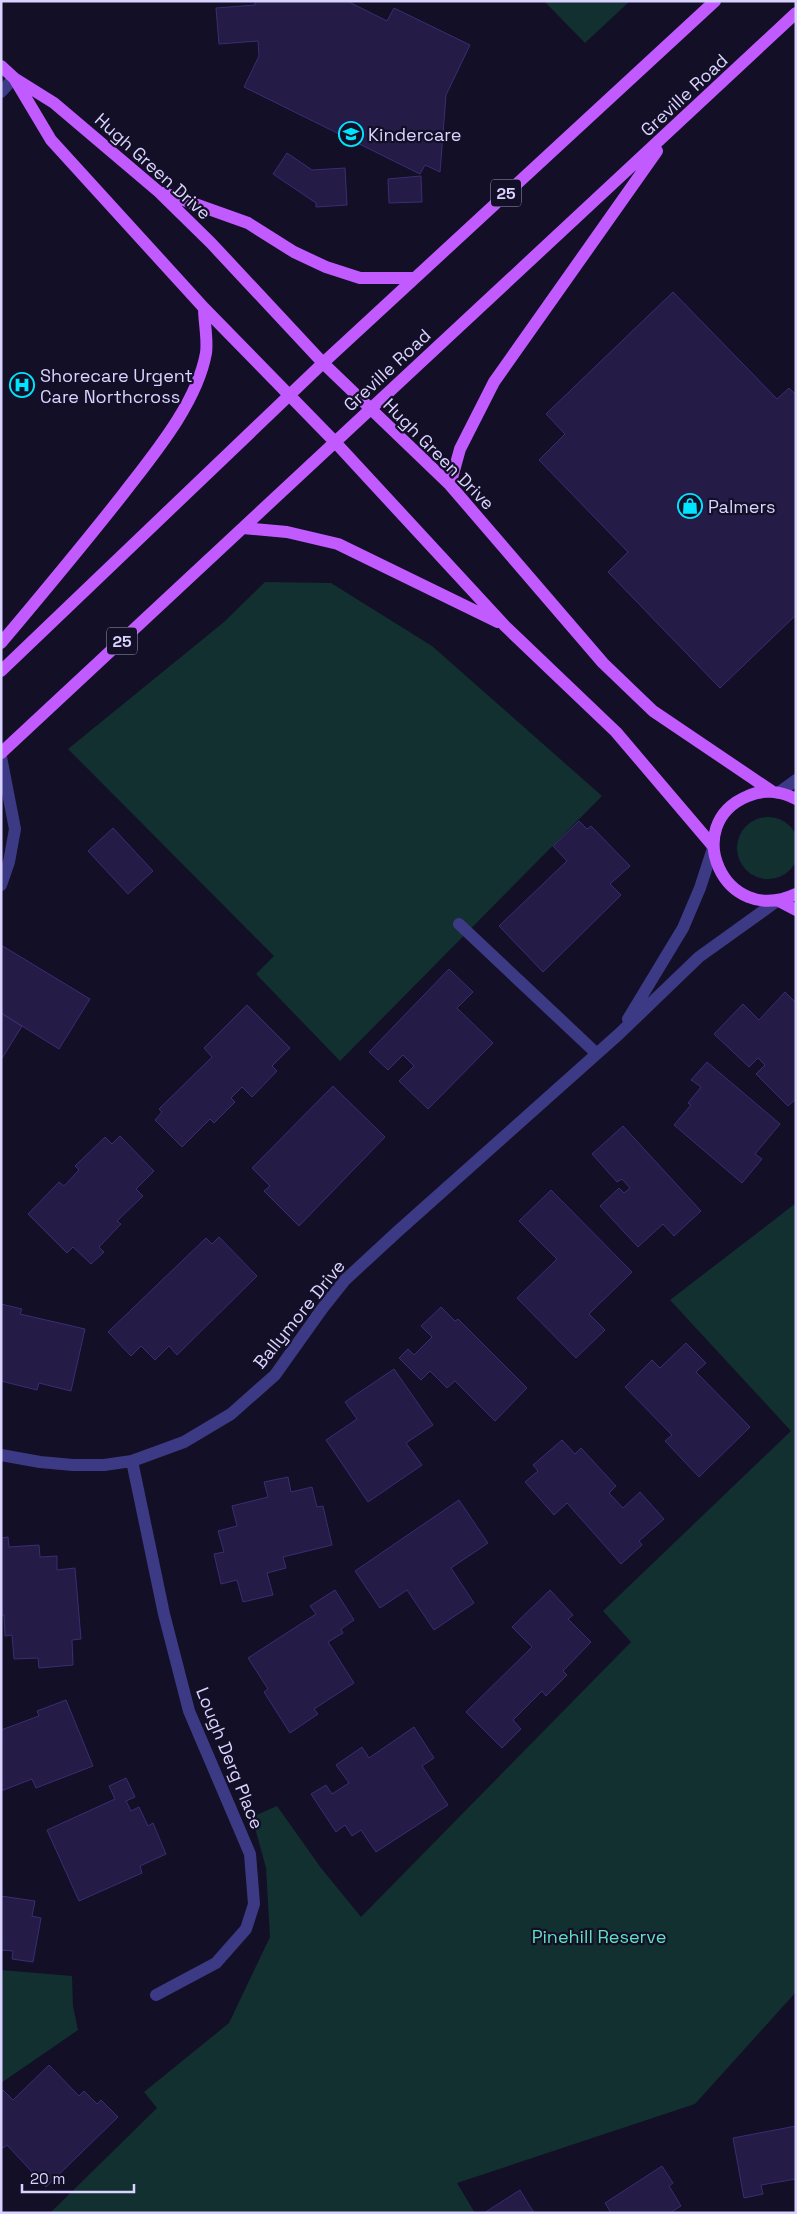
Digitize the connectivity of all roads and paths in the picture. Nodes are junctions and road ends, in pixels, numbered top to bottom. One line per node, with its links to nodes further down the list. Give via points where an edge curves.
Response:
1 (715, 1): 8 (main road, 25)
2 (796, 13): 6 (main road, Greville Road / 25)
3 (1, 66): 4 (main road, Hugh Green Drive)
4 (14, 78): 5 (street); 7 (main road, Hugh Green Drive, via 54,103); 9 (main road, Hugh Green Drive, via 51,140)
5 (1, 92)
6 (672, 131): 12 (main road, Greville Road / 25); 14 (main road, via 494,382 460,450)
7 (160, 192): 8 (main road, via 248,223 294,252 326,267 360,278); 10 (main road, Hugh Green Drive)
8 (415, 278): 10 (main road, 25)
9 (204, 308): 11 (main road, Hugh Green Drive); 17 (main road, via 206,353 182,412 94,532)
10 (322, 363): 11 (main road, 25); 12 (main road, Hugh Green Drive)
11 (289, 396): 13 (main road, Hugh Green Drive); 18 (main road, 25)
12 (370, 410): 13 (main road, Greville Road / 25); 14 (main road, Hugh Green Drive)
13 (335, 442): 15 (main road, Greville Road / 25); 16 (main road, Hugh Green Drive)
14 (450, 485): 22 (main road, Hugh Green Drive, via 603,664 638,698)
15 (243, 528): 16 (main road, via 288,532 338,544); 19 (main road, Greville Road / 25)
16 (505, 626): 24 (main road, Hugh Green Drive, via 616,732)
17 (1, 643)
18 (1, 671)
19 (1, 753)
20 (1, 757): 25 (street, via 15,829)
21 (796, 780): 22 (street)
22 (775, 792): 23 (main road); 24 (main road, via 753,794 735,803 717,826)
23 (796, 799)
24 (713, 847): 27 (main road, via 718,868 729,885 746,897); 30 (street, Ballymore Drive, via 683,928)
25 (1, 885)
26 (796, 894): 27 (main road)
27 (778, 901): 28 (main road); 30 (street, Ballymore Drive, via 699,957)
28 (796, 910)
29 (459, 924): 31 (street)
30 (619, 1034): 31 (street, Ballymore Drive)
31 (596, 1053): 33 (street, Ballymore Drive, via 345,1280 275,1375 254,1395 231,1414 184,1442)
32 (1, 1455): 33 (street, Ballymore Drive, via 73,1465 104,1465)
33 (132, 1460): 34 (street, Lough Derg Place, via 164,1614 189,1711 250,1854 254,1904 246,1929 216,1962)
34 (156, 1995)

